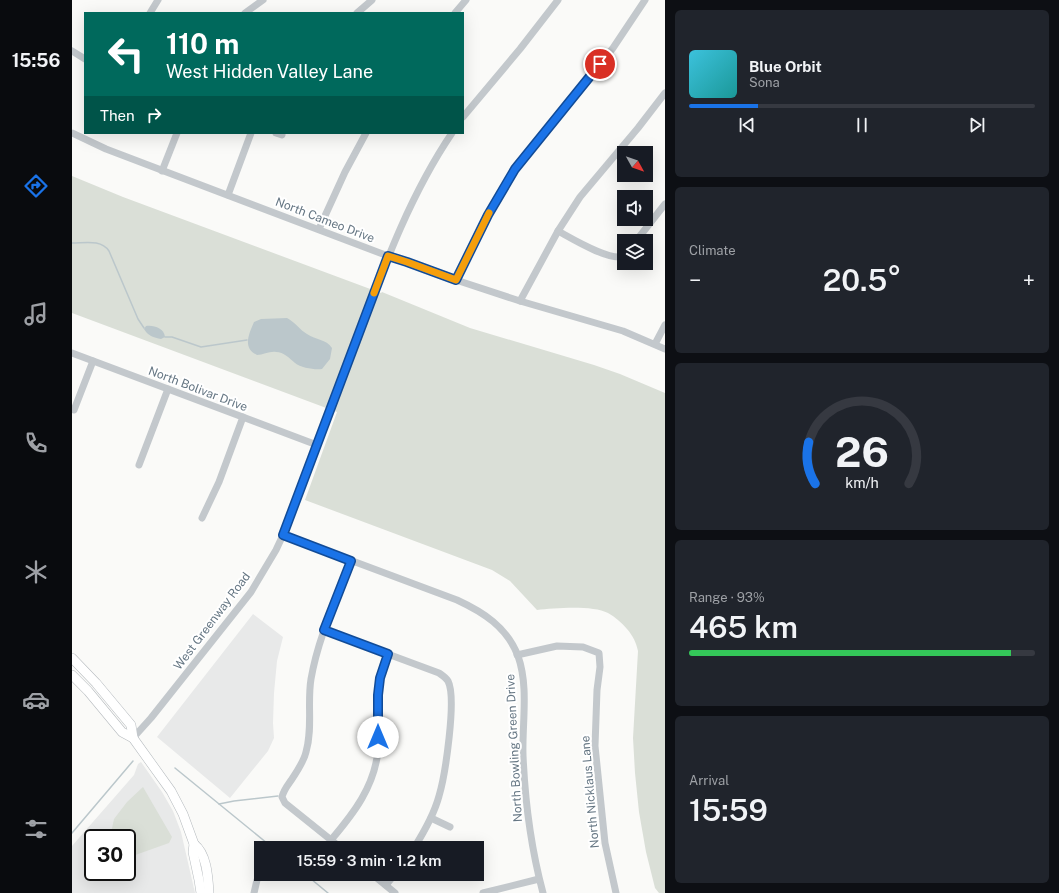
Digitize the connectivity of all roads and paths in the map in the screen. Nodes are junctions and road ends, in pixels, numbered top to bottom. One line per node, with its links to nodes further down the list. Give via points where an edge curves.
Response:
1 (158, 0): 7 (street)
2 (263, 0): 8 (street)
3 (372, 0): 9 (street)
4 (466, 0): 10 (street)
5 (558, 0): 14 (street)
6 (645, 0): 28 (street, via 613,48 515,169 488,215)
7 (151, 12)
8 (246, 12)
9 (358, 12)
10 (456, 12)
11 (72, 51): 12 (street)
12 (84, 58)
13 (665, 93): 24 (street, via 580,197)
14 (464, 116)
15 (72, 133): 20 (street, North Cameo Drive)
16 (177, 134): 20 (street)
17 (251, 134): 21 (street)
18 (365, 134): 23 (street)
19 (451, 134): 26 (street, West Greenway Road, via 421,186)
20 (162, 171): 21 (street, North Cameo Drive)
21 (228, 195): 23 (street, North Cameo Drive)
22 (665, 204): 25 (street)
23 (319, 230): 26 (street, North Cameo Drive)
24 (558, 231): 27 (street, via 589,248); 29 (street)
25 (641, 234)
26 (388, 256): 28 (street, North Cameo Drive); 38 (street, West Greenway Road)
27 (617, 257)
28 (456, 280): 29 (street, North Cameo Drive)
29 (520, 301): 31 (street, North Cameo Drive, via 617,328)
30 (665, 325): 31 (street)
31 (655, 344): 32 (street, North Cameo Drive)
32 (665, 349)
33 (72, 353): 34 (street, North Bolivar Drive)
34 (93, 361): 35 (street, North Bolivar Drive); 36 (street)
35 (168, 389): 37 (street, North Bolivar Drive); 39 (street)
36 (74, 410)
37 (243, 417): 38 (street, North Bolivar Drive); 40 (street, via 219,482)
38 (317, 445): 41 (street, West Greenway Road)
39 (139, 465)
40 (202, 518)
41 (283, 535): 42 (street, North Bowling Green Drive); 48 (street, West Greenway Road, via 251,592)
42 (351, 561): 43 (street); 45 (street, North Bowling Green Drive, via 478,610 500,628)
43 (324, 630): 44 (street); 51 (street, via 316,653 310,688 310,730 306,753 298,771 284,789 282,797)
44 (388, 654): 49 (street, via 439,673 447,680 450,689 447,760 439,797); 51 (street, via 380,678 378,695 378,751 367,791 352,816)
45 (517, 655): 54 (street, North Bowling Green Drive, via 524,682 525,788); 65 (street, North Nicklaus Lane, via 557,646 583,647 599,653 595,746 605,843)
46 (72, 658): 48 (main road, via 131,725)
47 (72, 675): 48 (main road, via 122,732)
48 (133, 738): 53 (main road, via 178,804)
49 (431, 818): 50 (street); 52 (street)
50 (450, 827)
51 (331, 840)
52 (418, 841)
53 (194, 844): 59 (main road, via 193,852); 60 (main road, via 200,849 204,859)
54 (539, 879): 63 (street); 64 (street, North Bowling Green Drive)
55 (257, 881): 61 (street)
56 (381, 881): 58 (street)
57 (389, 881): 58 (street)
58 (386, 885): 62 (street)
59 (201, 893)
60 (209, 893)
61 (254, 893)
62 (395, 893)
63 (484, 893)
64 (543, 893)
65 (616, 893)

